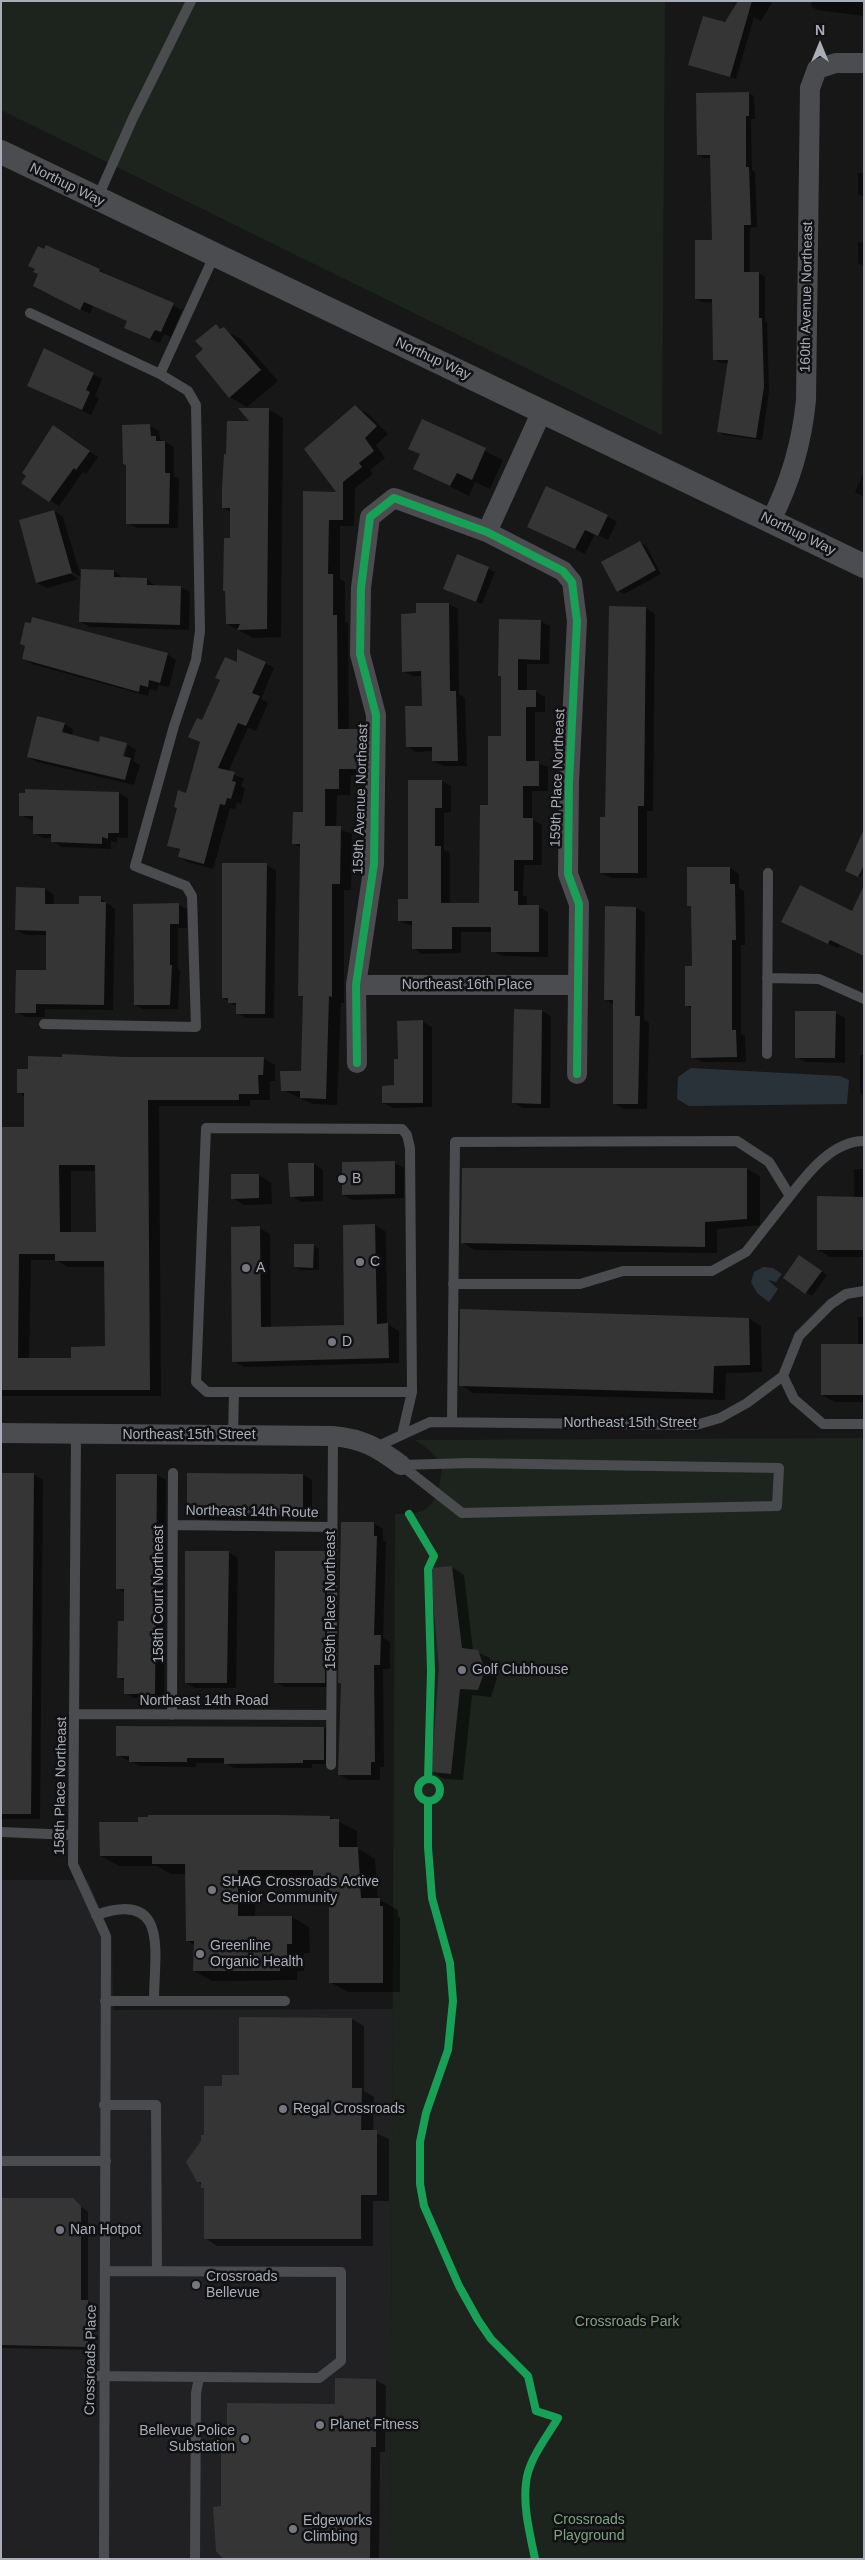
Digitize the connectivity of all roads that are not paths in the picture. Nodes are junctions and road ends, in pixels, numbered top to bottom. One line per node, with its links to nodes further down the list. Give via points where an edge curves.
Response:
1 (191, 1): 4 (lane)
2 (864, 63): 9 (street, 160th Avenue Northeast, via 836,63 817,69 810,88 805,417 797,452)
3 (1, 153): 4 (street, Northup Way)
4 (97, 200): 5 (street, Northup Way)
5 (214, 256): 7 (lane); 8 (street, Northup Way)
6 (30, 313): 7 (lane)
7 (160, 374): 17 (lane, via 188,391 196,405 200,631 196,660 135,866 186,886 192,896 196,1026)
8 (542, 411): 9 (street, Northup Way); 10 (street)
9 (771, 520): 11 (street, Northup Way)
10 (487, 532): 14 (street, 159th Avenue Northeast, via 394,498 370,518 361,588 360,654 376,715 374,864); 15 (street, 159th Place Northeast, via 563,571 572,582 576,597 568,874 579,904)
11 (864, 566)
12 (768, 873): 13 (lane)
13 (767, 978): 16 (lane, via 819,979); 18 (lane)
14 (356, 985): 15 (street, Northeast 16th Place); 19 (street, 159th Avenue Northeast)
15 (578, 985): 20 (street, 159th Place Northeast)
16 (864, 999)
17 (44, 1024)
18 (767, 1054)
19 (357, 1064)
20 (577, 1074)
21 (864, 1141): 22 (lane, via 854,1141 815,1163)
22 (790, 1196): 23 (lane, via 746,1252 712,1272 623,1271 580,1284); 23 (lane, via 769,1162 737,1140 455,1142)
23 (453, 1284): 28 (lane)
24 (864, 1291): 25 (lane, via 846,1294 831,1304 799,1336)
25 (783, 1376): 28 (lane, Northeast 15th Street, via 747,1403 720,1418 696,1425); 29 (lane, via 794,1399 823,1424)
26 (412, 1392): 27 (lane); 27 (lane, via 410,1148 407,1135 402,1129 206,1128 196,1382 207,1392); 33 (lane)
27 (234, 1393): 32 (lane)
28 (452, 1422): 33 (lane, Northeast 15th Street, via 430,1422)
29 (864, 1424)
30 (1, 1433): 31 (street, Northeast 15th Street)
31 (76, 1434): 32 (street, Northeast 15th Street); 40 (lane, 158th Place Northeast)
32 (234, 1435): 34 (street, Northeast 15th Street)
33 (402, 1435): 35 (lane, Northeast 15th Street)
34 (333, 1436): 35 (street, Northeast 15th Street, via 355,1438); 39 (lane, 159th Place Northeast)
35 (376, 1446): 36 (street, Northeast 15th Street)
36 (402, 1465): 36 (lane, via 462,1514 776,1506 778,1468 470,1463)
37 (173, 1473): 38 (lane, 158th Court Northeast)
38 (173, 1525): 39 (lane, Northeast 14th Route); 41 (lane, 158th Court Northeast)
39 (331, 1527): 42 (lane, 159th Place Northeast)
40 (76, 1714): 41 (lane, Northeast 14th Road); 45 (lane, 158th Place Northeast)
41 (172, 1715): 42 (lane, Northeast 14th Road)
42 (331, 1715): 43 (lane, 159th Place Northeast)
43 (332, 1765)
44 (1, 1832): 45 (lane)
45 (72, 1835): 46 (lane, 158th Place Northeast, via 73,1864)
46 (96, 1915): 47 (lane, 158th Place Northeast, via 106,1936); 48 (lane, via 130,1907 146,1916 154,1930)
47 (105, 2001): 48 (lane); 50 (lane, 158th Place Northeast)
48 (154, 2001): 49 (lane)
49 (285, 2001)
50 (104, 2105): 51 (lane, 158th Place Northeast); 54 (lane, via 156,2105)
51 (106, 2161): 52 (lane); 53 (lane, Crossroads Place)
52 (1, 2162)
53 (106, 2271): 54 (lane); 56 (lane, Crossroads Place)
54 (157, 2271): 57 (lane, via 341,2272 341,2360 319,2378)
55 (89, 2376): 56 (lane)
56 (104, 2377): 57 (lane); 58 (lane, Crossroads Place)
57 (199, 2378): 59 (lane, via 196,2393)
58 (104, 2559)
59 (195, 2559)

